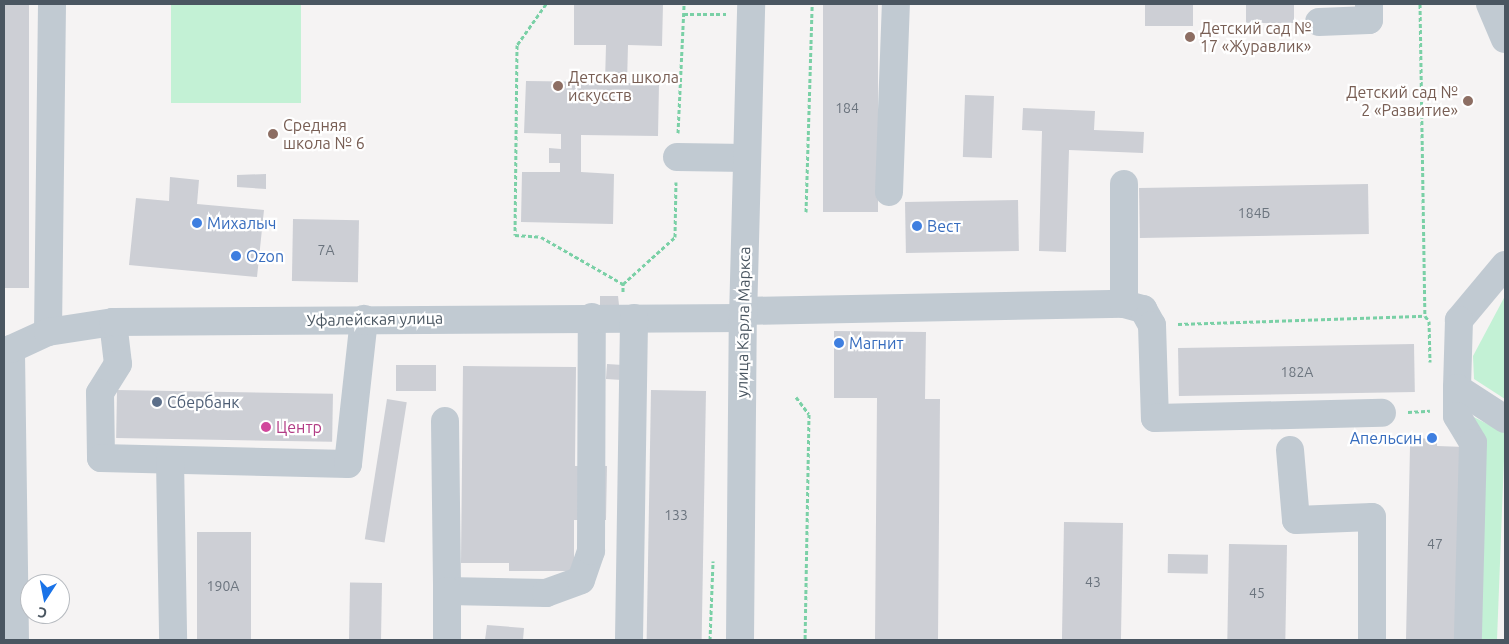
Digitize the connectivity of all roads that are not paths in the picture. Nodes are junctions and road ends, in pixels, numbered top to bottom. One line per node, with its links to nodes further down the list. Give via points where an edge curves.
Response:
1 (52, 4): 19 (street)
2 (896, 4): 11 (street)
3 (1370, 4): 6 (street, via 1369,20)
4 (1490, 4): 7 (street)
5 (739, 9): 9 (street, улица Карла Маркса)
6 (1319, 22)
7 (1505, 39)
8 (677, 157): 9 (street)
9 (747, 158): 14 (street, улица Карла Маркса)
10 (1124, 184): 13 (street)
11 (889, 192)
12 (1505, 265): 20 (street, via 1459,320)
13 (1124, 304): 14 (street, Уфалейская улица); 21 (street, via 1143,309 1152,325 1155,418)
14 (743, 315): 16 (street, Уфалейская улица); 31 (street, улица Карла Маркса)
15 (592, 317): 16 (street, Уфалейская улица); 17 (street, Уфалейская улица); 26 (street, via 591,551 581,580 546,594)
16 (634, 318): 30 (street)
17 (364, 319): 18 (street, Уфалейская улица); 25 (street, via 348,464)
18 (113, 322): 19 (street, Уфалейская улица); 25 (street, via 118,364 100,392 100,458)
19 (48, 332): 27 (street, Уфалейская улица, via 11,349)
20 (1457, 388): 22 (street); 33 (street, via 1457,416 1473,443)
21 (1382, 413)
22 (1505, 419)
23 (445, 421): 26 (street)
24 (1290, 450): 32 (street, via 1296,520 1372,518)
25 (170, 460): 28 (street)
26 (447, 591): 29 (street)
27 (15, 640)
28 (173, 640)
29 (447, 640)
30 (629, 640)
31 (740, 640)
32 (1372, 640)
33 (1468, 640)

